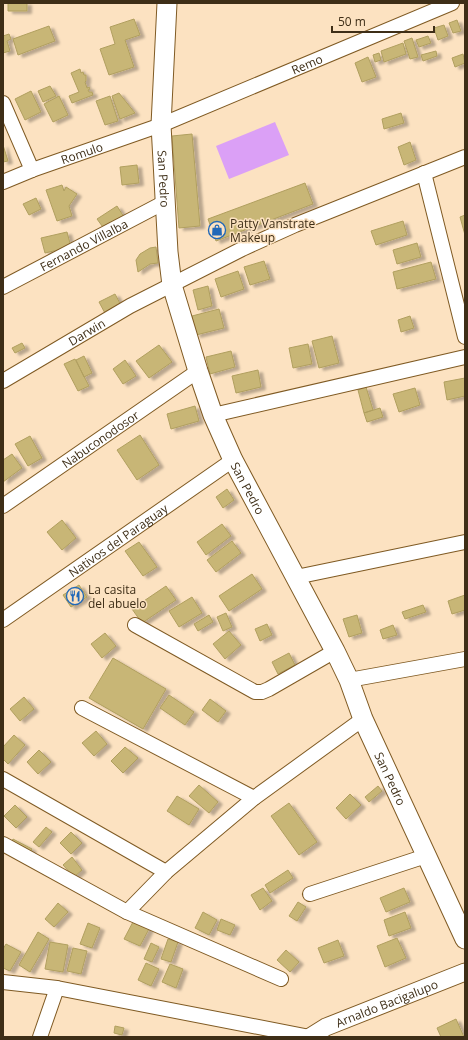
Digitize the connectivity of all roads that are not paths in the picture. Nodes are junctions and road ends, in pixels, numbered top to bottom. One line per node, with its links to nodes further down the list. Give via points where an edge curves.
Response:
1 (167, 3): 4 (main road, San Pedro)
2 (452, 3): 4 (street, Remo)
3 (3, 103): 6 (street)
4 (161, 125): 6 (street, Romulo); 9 (main road, San Pedro)
5 (465, 157): 7 (street, Darwin)
6 (32, 170): 8 (street, Romulo)
7 (424, 173): 10 (street, Darwin, via 295,225); 12 (street)
8 (3, 182)
9 (165, 202): 10 (main road, San Pedro); 11 (street, Fernando Villalba)
10 (172, 285): 14 (main road, San Pedro); 15 (street, Darwin, via 130,306)
11 (3, 288)
12 (465, 337)
13 (465, 356): 16 (street)
14 (198, 371): 16 (main road, San Pedro); 18 (street, Nabuconodosor)
15 (3, 381)
16 (212, 415): 17 (main road, San Pedro)
17 (233, 460): 20 (main road, San Pedro); 21 (street, Nativos del Paraguay)
18 (3, 506)
19 (465, 542): 20 (street)
20 (296, 577): 23 (main road, San Pedro)
21 (3, 620)
22 (135, 625): 23 (street, via 255,692 269,689)
23 (335, 651): 25 (main road, San Pedro)
24 (465, 659): 25 (street)
25 (349, 680): 27 (main road, San Pedro)
26 (82, 708): 29 (street)
27 (363, 719): 29 (street); 31 (main road, San Pedro)
28 (3, 779): 32 (street)
29 (254, 798): 32 (street)
30 (3, 844): 34 (street)
31 (426, 856): 33 (street); 35 (main road, San Pedro)
32 (166, 872): 34 (street)
33 (310, 894)
34 (127, 912): 37 (street)
35 (465, 939)
36 (465, 972): 41 (street, Arnaldo Bacigalupo, via 326,1027)
37 (281, 979)
38 (3, 982): 39 (street)
39 (57, 988): 40 (street); 41 (street)
40 (40, 1037)
41 (310, 1037)

